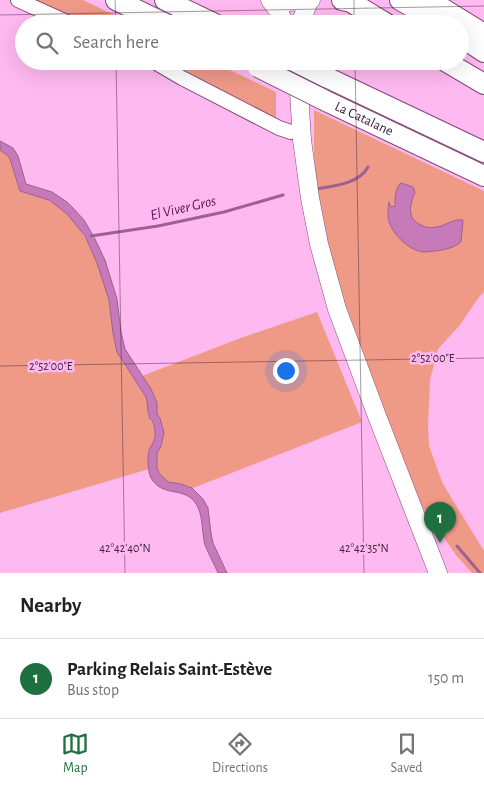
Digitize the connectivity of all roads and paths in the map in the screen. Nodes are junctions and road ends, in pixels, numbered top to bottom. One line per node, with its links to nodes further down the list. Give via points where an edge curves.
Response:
1 (18, 0): 10 (street)
2 (116, 0): 11 (highway)
3 (165, 0): 12 (highway)
4 (270, 0): 13 (main road)
5 (279, 0): 6 (main road)
6 (310, 0): 14 (main road)
7 (342, 0): 15 (highway)
8 (400, 0): 16 (highway)
9 (429, 0): 17 (highway)
10 (51, 15)
11 (147, 15)
12 (197, 15)
13 (281, 15)
14 (304, 15)
15 (372, 15)
16 (426, 15)
17 (453, 15)
18 (469, 25): 19 (highway)
19 (484, 34)
20 (469, 42): 21 (highway)
21 (484, 52)
22 (168, 70): 29 (street)
23 (264, 70): 31 (highway, La Catalane, bridge)
24 (287, 70): 29 (main road)
25 (297, 70): 33 (main road, via 310,198 334,300)
26 (314, 70): 30 (highway, La Catalane, bridge)
27 (460, 70): 28 (highway)
28 (484, 84)
29 (291, 132): 32 (main road, via 314,260 330,317 393,476)
30 (484, 152)
31 (484, 176)
32 (426, 573)
33 (438, 573)

